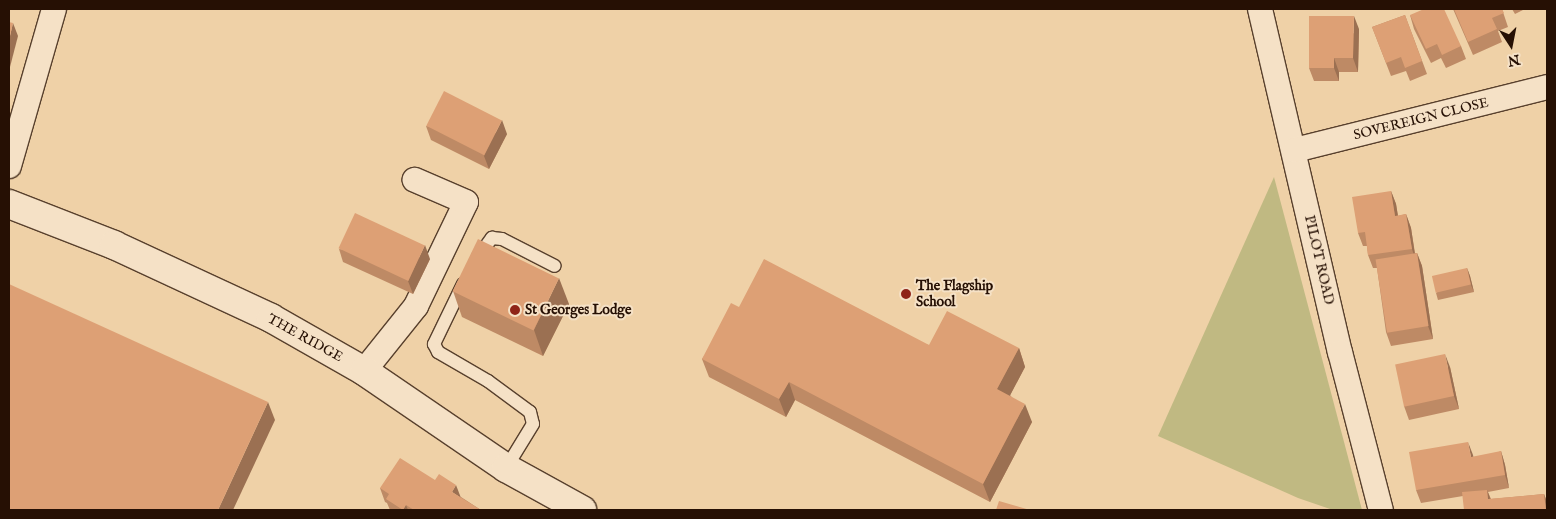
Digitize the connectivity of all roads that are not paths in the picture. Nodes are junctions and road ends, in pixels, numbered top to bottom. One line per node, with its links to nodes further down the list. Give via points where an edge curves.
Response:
1 (54, 9): 5 (street)
2 (1260, 9): 4 (street, PILOT ROAD)
3 (1547, 87): 4 (street, SOVEREIGN CLOSE)
4 (1295, 150): 12 (street, PILOT ROAD, via 1340,352)
5 (9, 166)
6 (415, 180): 9 (street, via 466,202 416,306)
7 (9, 204): 9 (main road, THE RIDGE, via 114,245 262,314)
8 (554, 266): 10 (lane, via 502,239 492,238 484,245 435,335 434,344 438,352 530,412 533,424)
9 (364, 371): 10 (main road, THE RIDGE)
10 (506, 468): 11 (main road, THE RIDGE)
11 (582, 510)
12 (1381, 510)

